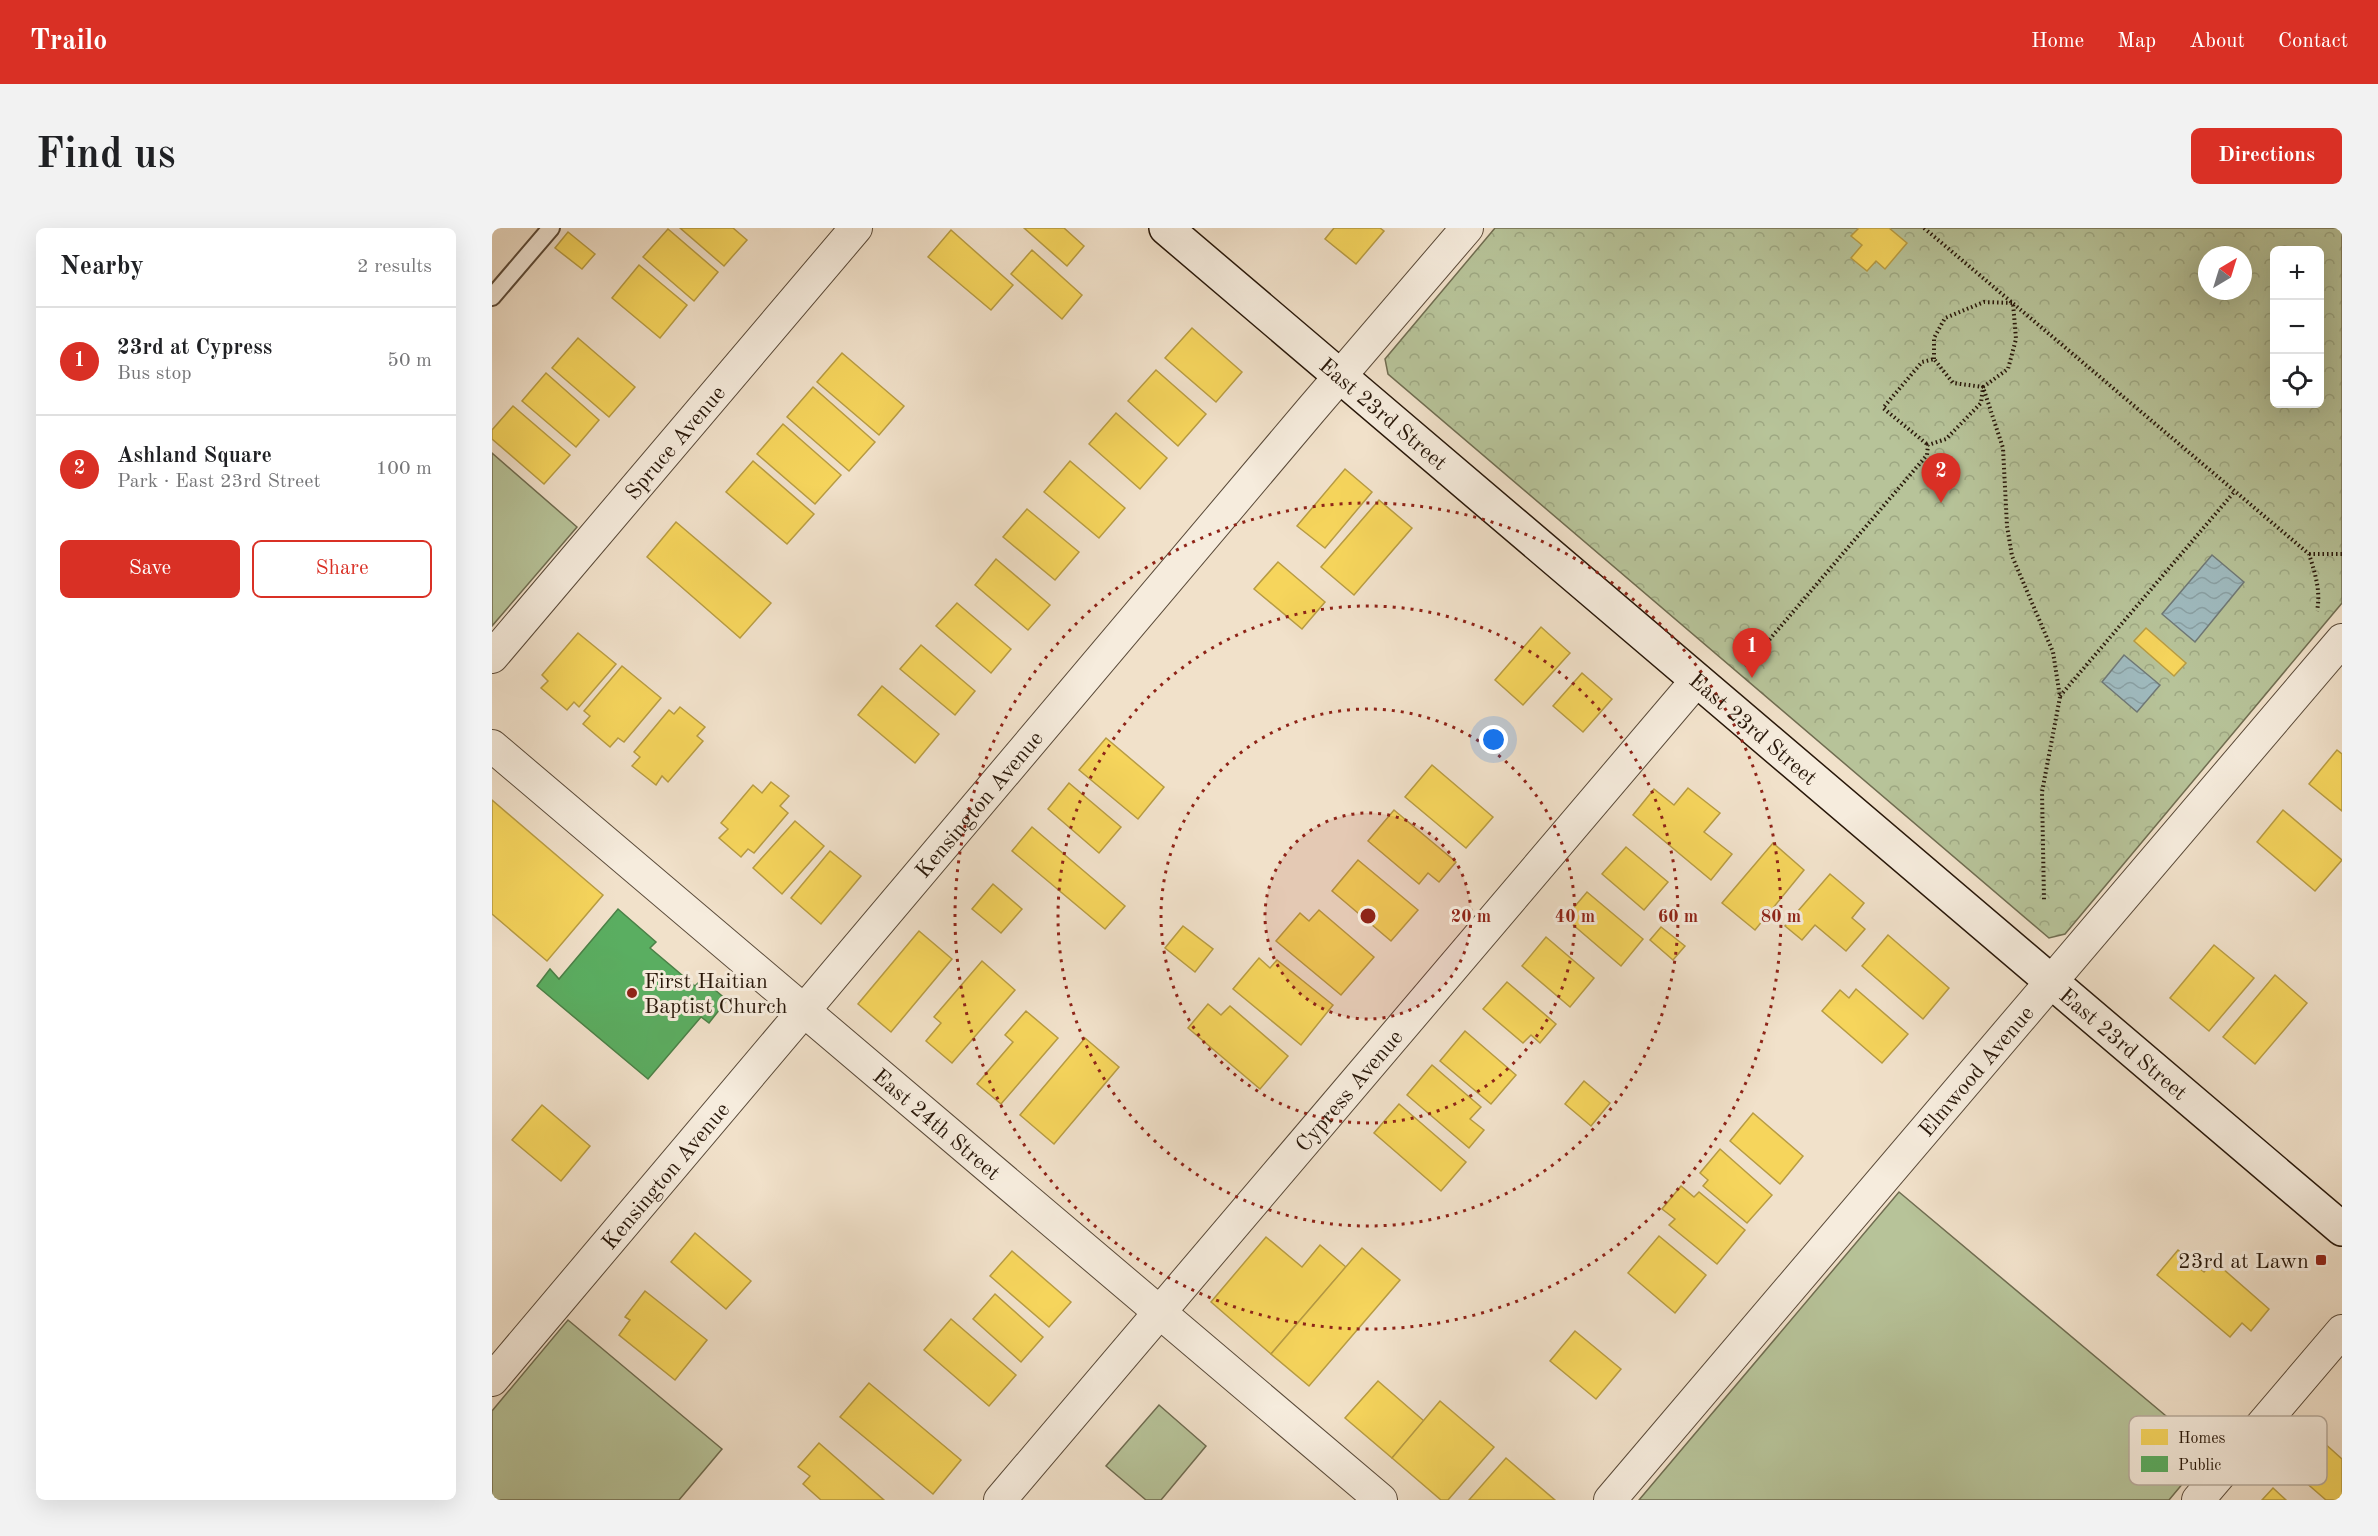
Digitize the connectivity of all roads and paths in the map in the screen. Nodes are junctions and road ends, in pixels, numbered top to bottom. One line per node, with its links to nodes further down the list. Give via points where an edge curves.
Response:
1 (550, 228): 6 (lane)
2 (856, 228): 17 (street, Spruce Avenue)
3 (1166, 228): 9 (main road, East 23rd Street)
4 (1467, 228): 9 (street, Kensington Avenue)
5 (1924, 228): 7 (path)
6 (492, 297)
7 (2013, 303): 8 (path, via 1984,302 1946,318 1934,338); 10 (path, via 2016,339 2008,369); 12 (path)
8 (1935, 358): 10 (path, via 1953,382); 11 (path, via 1922,362 1883,408)
9 (1340, 376): 19 (main road, East 23rd Street); 24 (street, Kensington Avenue)
10 (1983, 387): 11 (path, via 1981,403 1946,439); 20 (path, via 2003,448 2012,556 2053,652)
11 (1928, 446): 18 (path, via 1927,454)
12 (2235, 491): 13 (path); 20 (path)
13 (2309, 554): 14 (path); 15 (path, via 2316,573)
14 (2342, 554)
15 (2317, 611)
16 (2342, 640): 23 (street, Elmwood Avenue)
17 (492, 657)
18 (1746, 667)
19 (1696, 680): 23 (main road, East 23rd Street); 26 (street, Cypress Avenue)
20 (2060, 697): 22 (path, via 2042,792)
21 (492, 746): 24 (street, East 24th Street)
22 (2044, 900)
23 (2050, 980): 25 (main road, East 23rd Street); 33 (street, Elmwood Avenue)
24 (803, 1011): 26 (street, East 24th Street); 28 (street, Kensington Avenue)
25 (2342, 1229)
26 (1158, 1313): 31 (street, Cypress Avenue); 32 (street, East 24th Street)
27 (2342, 1330): 29 (street)
28 (492, 1380)
29 (2269, 1416)
30 (2211, 1485): 34 (street)
31 (1000, 1500)
32 (1381, 1500)
33 (1610, 1500)
34 (2198, 1500)

